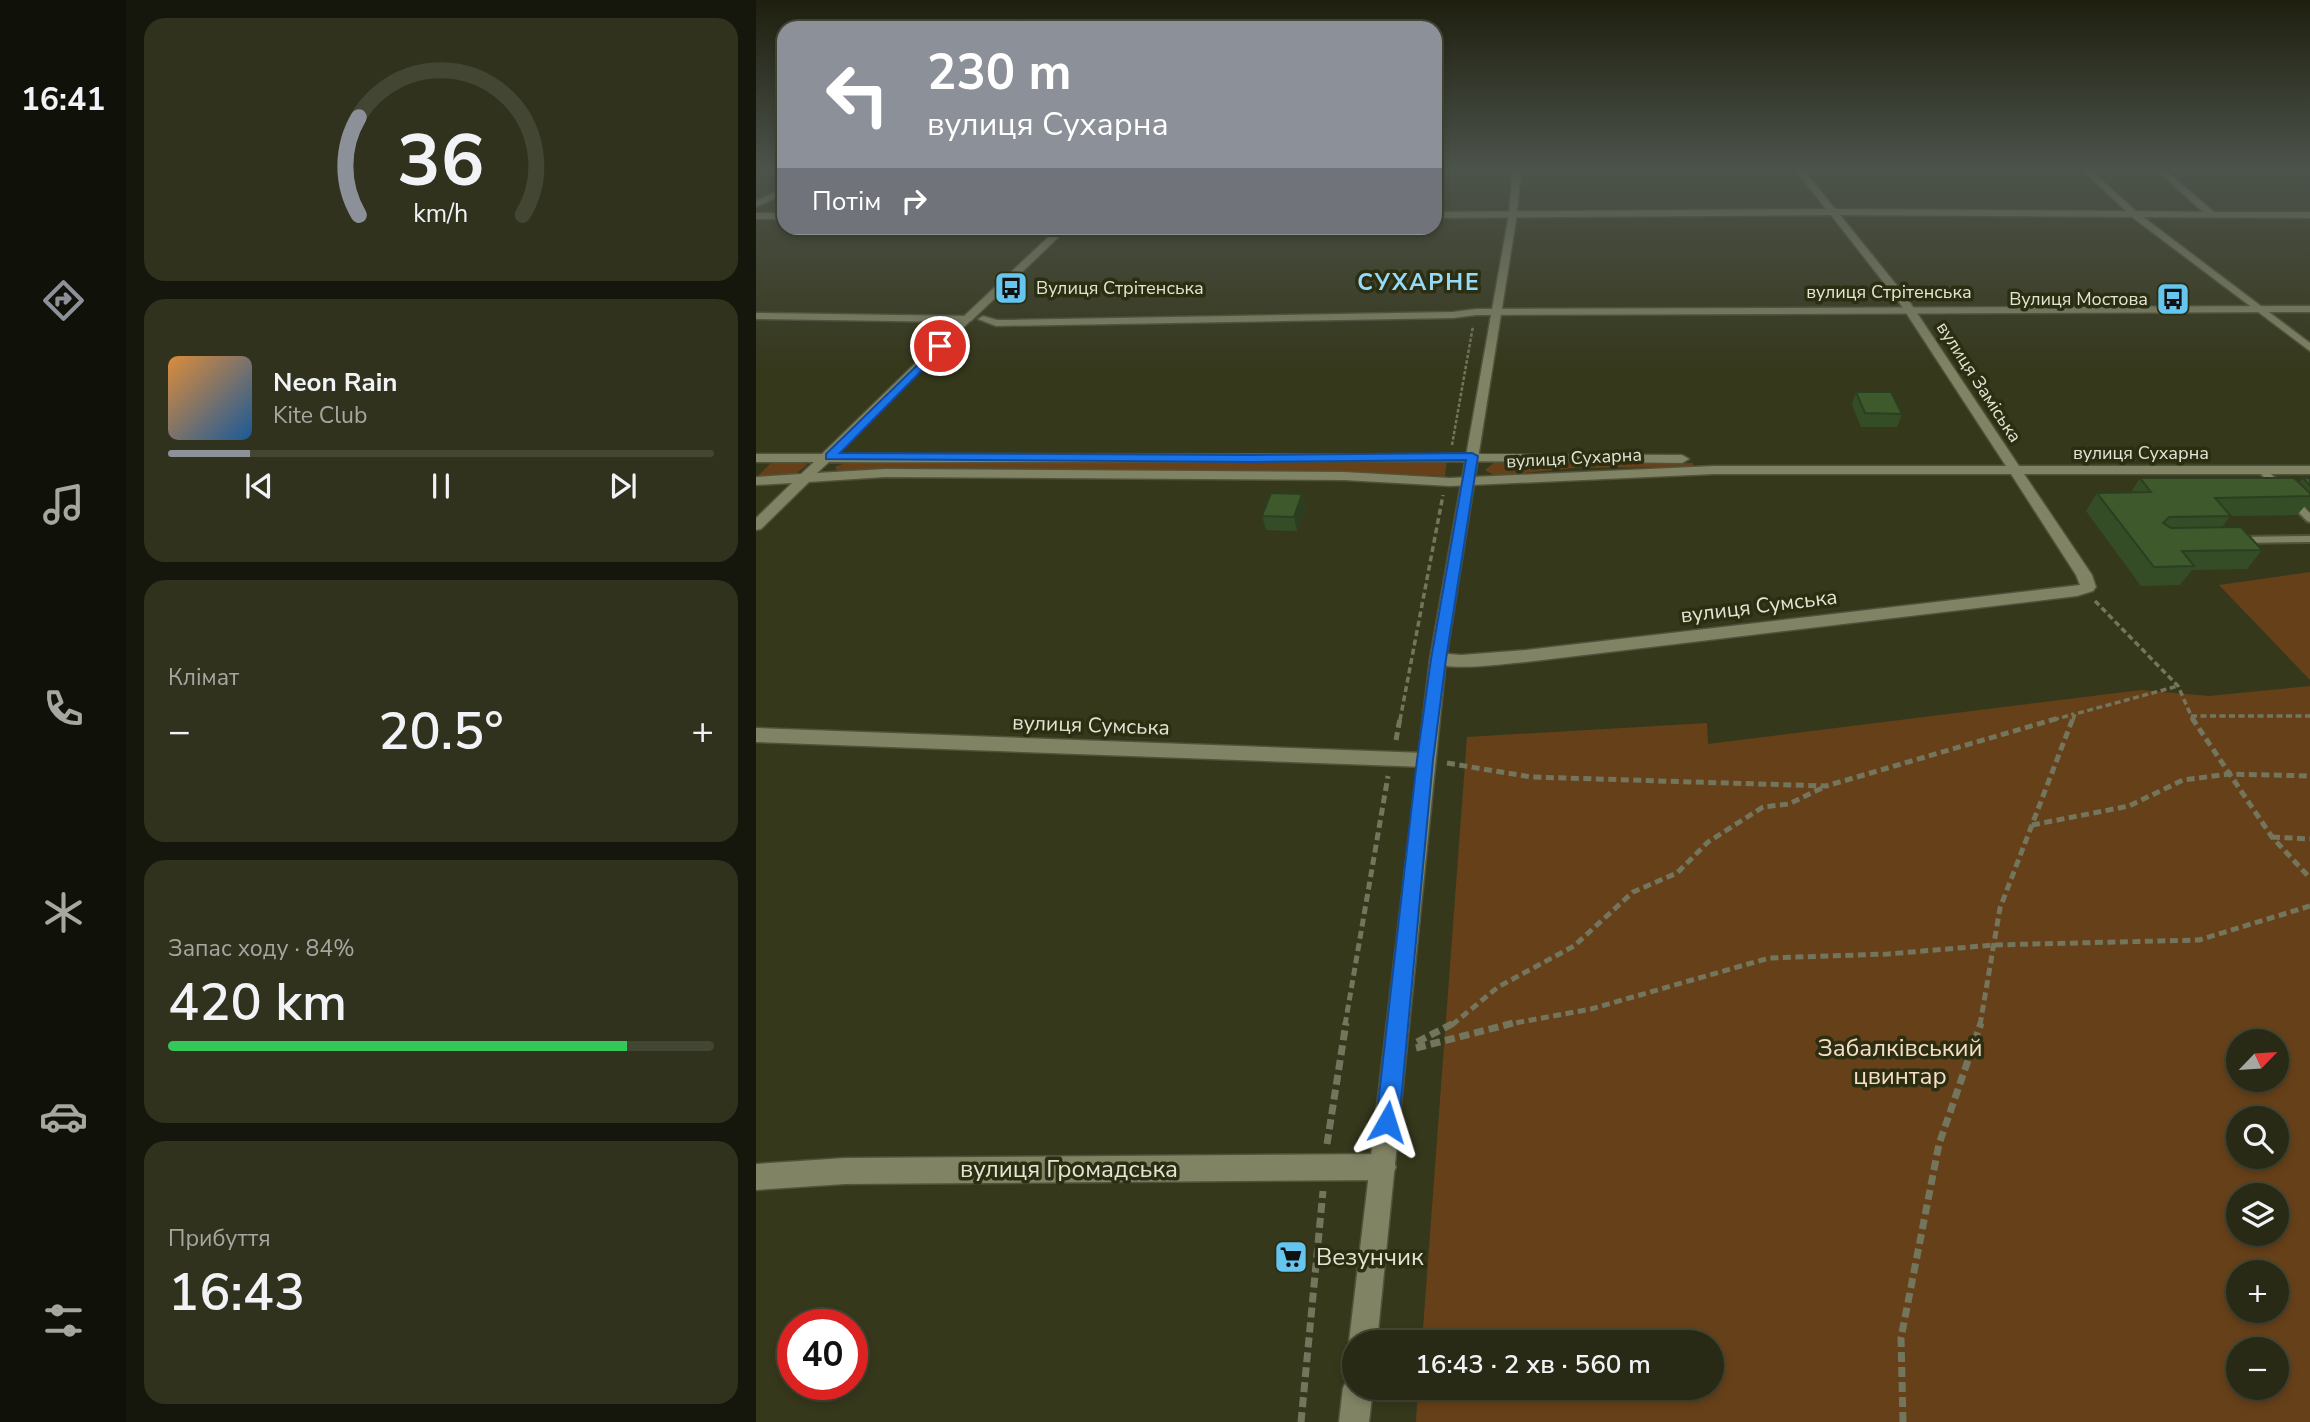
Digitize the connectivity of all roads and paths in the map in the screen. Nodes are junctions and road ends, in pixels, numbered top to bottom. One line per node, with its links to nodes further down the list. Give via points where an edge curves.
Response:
1 (1510, 234): 8 (street)
2 (1851, 234): 5 (street, вулиця Заміська)
3 (2161, 234): 6 (street)
4 (1056, 235): 11 (street)
5 (1909, 309): 6 (street, вулиця Стрітенська); 8 (street, вулиця Стрітенська); 18 (street, вулиця Заміська)
6 (2258, 309): 7 (street, вулиця Стрітенська); 12 (street)
7 (2310, 309)
8 (1497, 312): 10 (street, вулиця Стрітенська); 15 (street)
9 (756, 316): 11 (street, вулиця Стрітенська)
10 (1473, 316): 11 (street, вулиця Стрітенська); 14 (path)
11 (967, 319): 13 (street)
12 (2310, 348)
13 (830, 456): 14 (street, вулиця Сухарна); 16 (street, вулиця Сухарна); 21 (street)
14 (1450, 456): 15 (street, вулиця Сухарна)
15 (1472, 456): 17 (street, вулиця Сухарна); 23 (street)
16 (756, 458)
17 (1713, 465): 18 (street, вулиця Сухарна); 23 (street, вулиця Сухарна)
18 (2011, 466): 19 (street, вулиця Сухарна); 29 (street, вулиця Заміська, via 2084,575 2088,587)
19 (2262, 470): 20 (street, вулиця Сухарна); 25 (lane)
20 (2310, 470)
21 (807, 479): 22 (street, вулиця Сухарна); 24 (street, вулиця Сухарна, via 941,474 1344,475); 26 (street)
22 (756, 481)
23 (1468, 481): 24 (street, вулиця Сухарна); 30 (street)
24 (1445, 482): 36 (path)
25 (2310, 519)
26 (756, 526)
27 (2310, 539): 28 (lane)
28 (2227, 540)
29 (2084, 590): 30 (street, вулиця Сумська, via 1525,656); 31 (path)
30 (1438, 659): 37 (street)
31 (2178, 686): 32 (path); 33 (path)
32 (2075, 714): 40 (path); 41 (path)
33 (2190, 716): 34 (path); 38 (path)
34 (2310, 716)
35 (756, 735): 36 (street, вулиця Сумська)
36 (1391, 759): 37 (street, вулиця Сумська); 48 (path)
37 (1425, 760): 40 (path, via 1531,777); 47 (street)
38 (2230, 774): 39 (path); 41 (path, via 2183,780 2129,806); 42 (path)
39 (2310, 776)
40 (1826, 786): 47 (path, via 1789,804 1763,807 1708,842 1676,873 1633,892 1574,946 1498,987 1451,1025)
41 (2032, 825): 46 (path, via 2000,908)
42 (2272, 837): 43 (path); 44 (path)
43 (2310, 839)
44 (2310, 878)
45 (2310, 906): 46 (path, via 2199,940)
46 (1994, 945): 47 (path, via 1769,958 1591,1009 1483,1029); 55 (path, via 1980,1027 1938,1144 1901,1338)
47 (1395, 1054): 49 (street)
48 (1325, 1167): 49 (street, вулиця Громадська); 50 (street, вулиця Громадська, via 845,1171); 53 (path)
49 (1383, 1167): 51 (street)
50 (756, 1177)
51 (1364, 1330)
52 (1357, 1400): 54 (street)
53 (1301, 1422)
54 (1354, 1422)
55 (1903, 1422)

